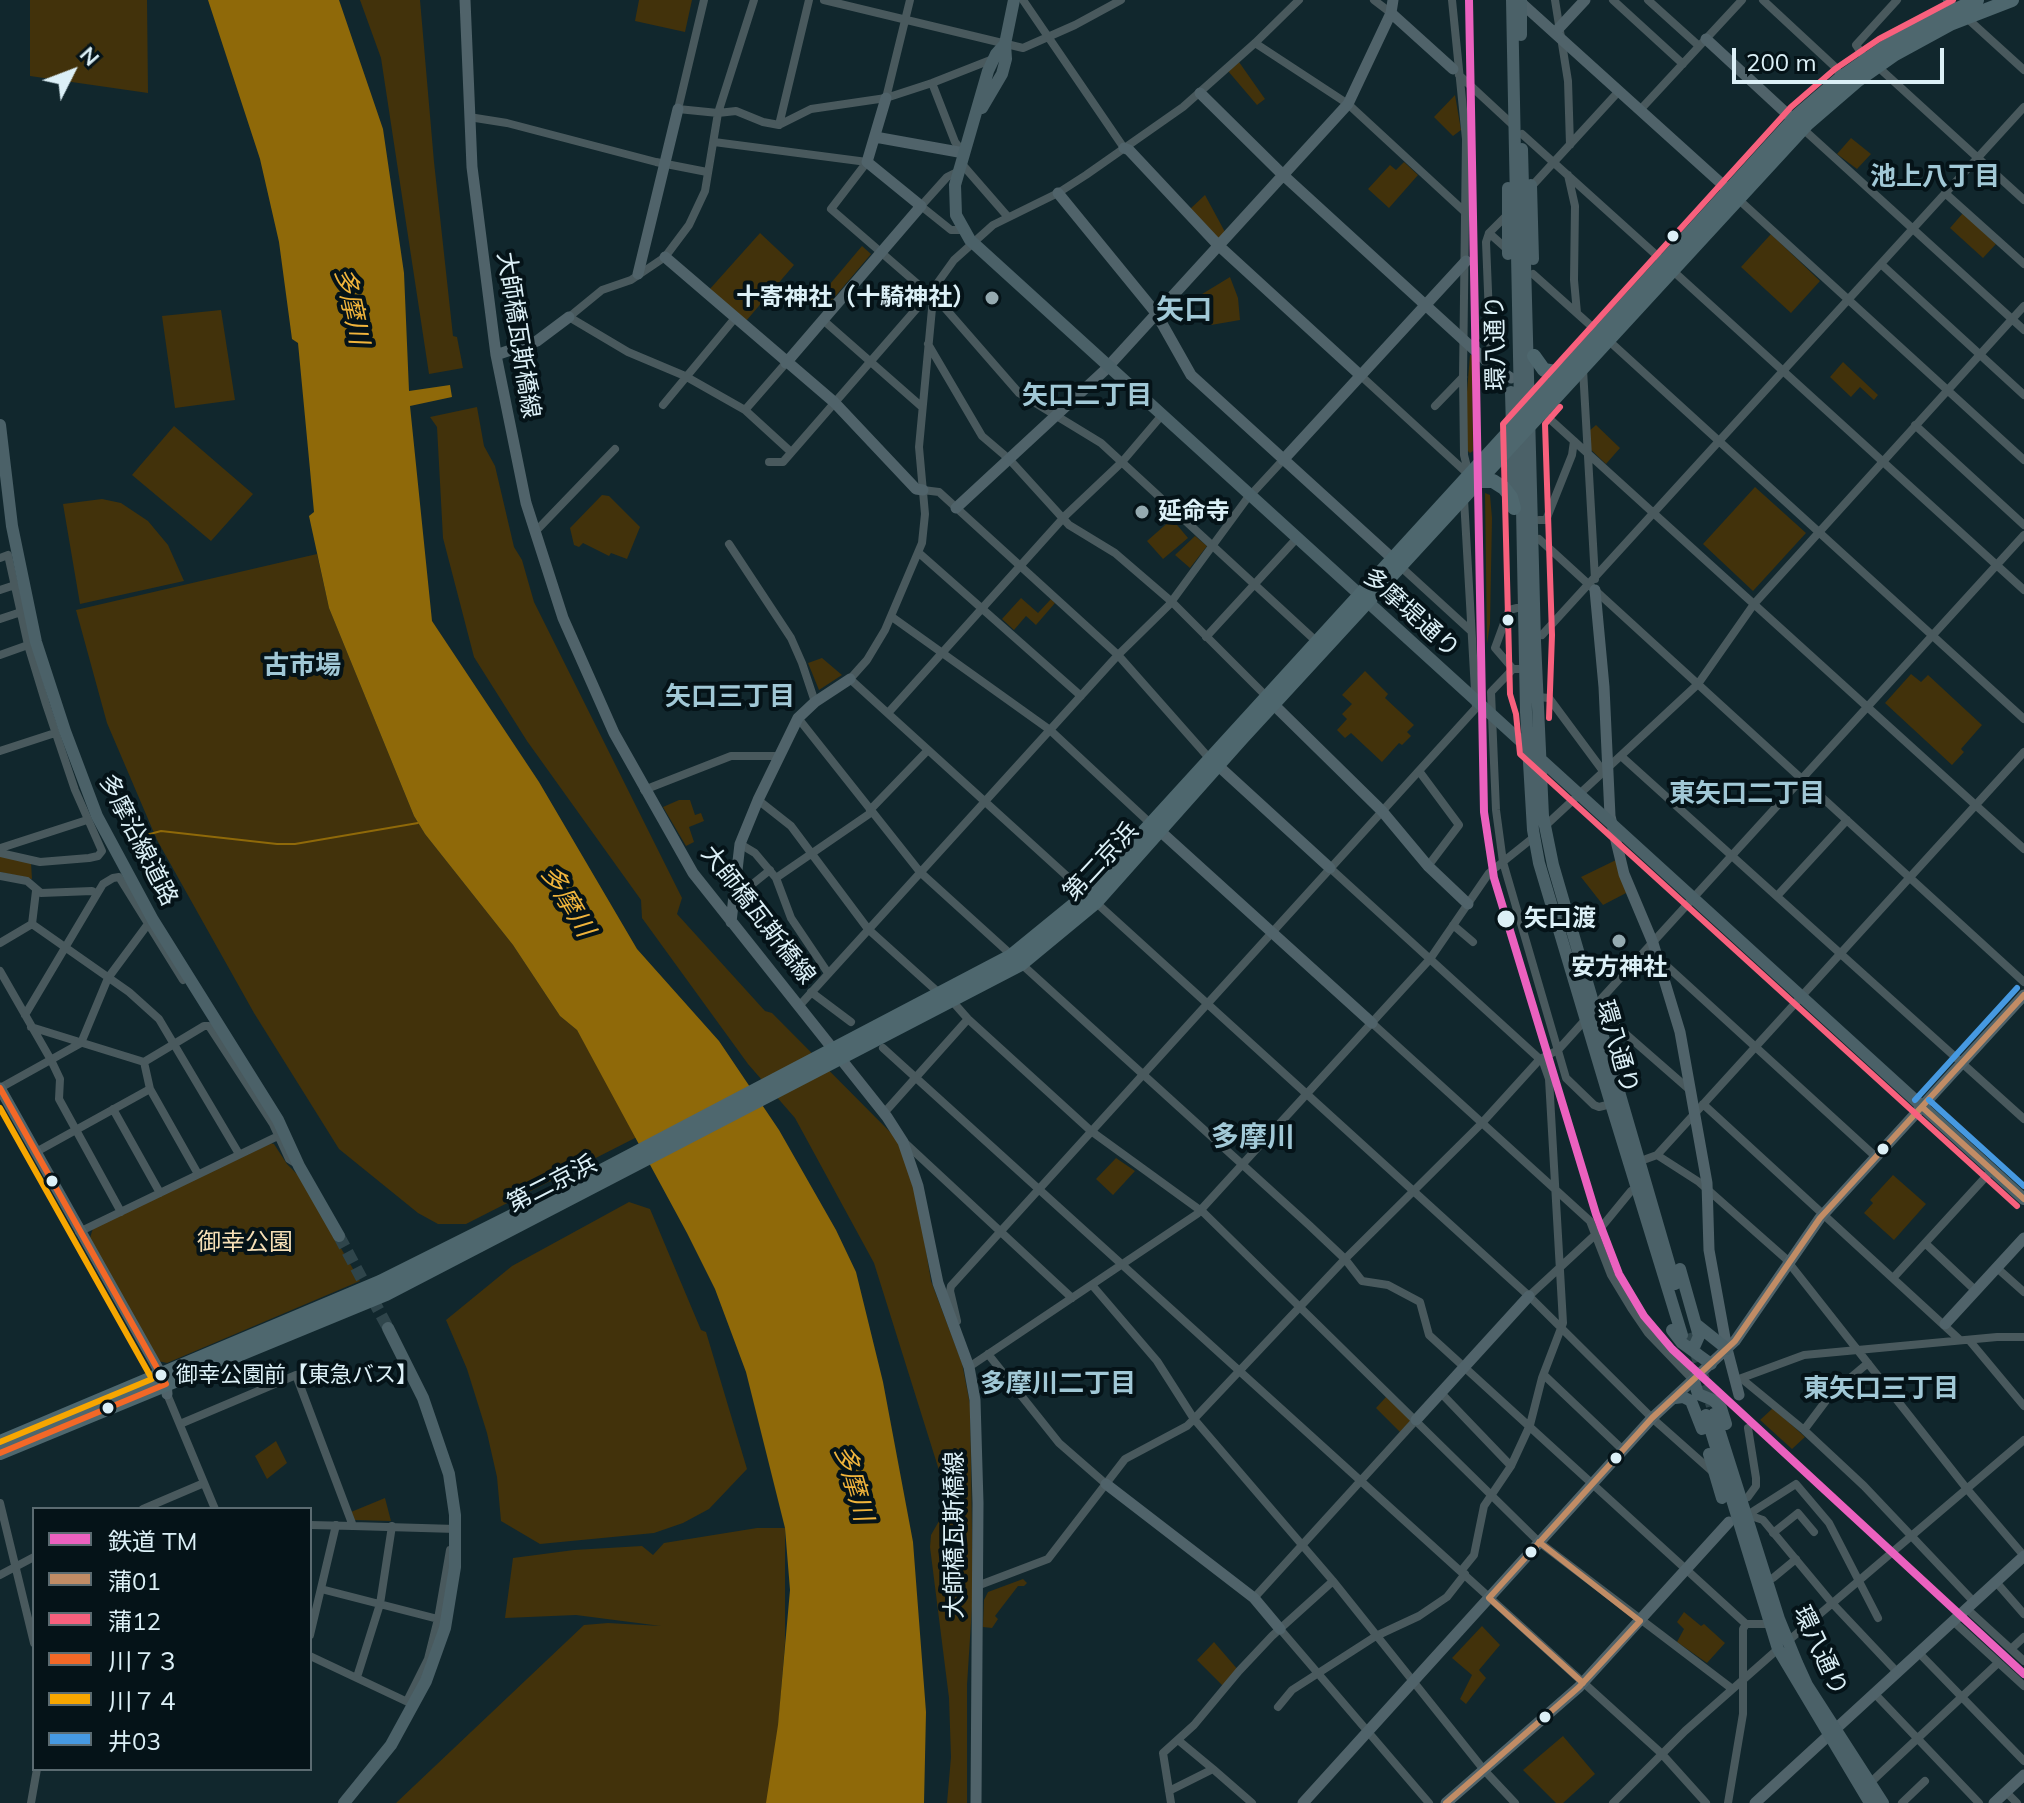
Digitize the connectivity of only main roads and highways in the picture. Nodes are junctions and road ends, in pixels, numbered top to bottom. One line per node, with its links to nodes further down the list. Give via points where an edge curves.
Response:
1 (1014, 0): 6 (main road)
2 (1518, 0): 10 (main road, 環八通り)
3 (1977, 0): 5 (highway, 第二京浜)
4 (2012, 0): 5 (highway, 第二京浜)
5 (1957, 9): 7 (highway, 第二京浜, via 1922,39)
6 (1005, 44): 8 (main road, via 993,59); 8 (main road, via 1002,74)
7 (1872, 63): 9 (highway, 第二京浜); 9 (highway, 第二京浜, via 1842,77)
8 (974, 121): 21 (main road, 多摩堤通り, via 954,200 962,230)
9 (1798, 124): 11 (highway, 第二京浜)
10 (1518, 140): 12 (main road, via 1531,187); 16 (main road, via 1506,216); 22 (main road, 環八通り)
11 (1603, 337): 13 (highway, 第二京浜); 14 (highway, 第二京浜, via 1583,368)
12 (1534, 356): 13 (highway, via 1544,370); 14 (main road)
13 (1565, 369): 14 (highway, 第二京浜)
14 (1538, 411): 16 (highway, 第二京浜); 17 (highway, 第二京浜); 22 (main road)
15 (0, 425): 31 (main road, 多摩沿線道路, via 28,609 85,786 146,908 270,1107)
16 (1512, 429): 17 (main road); 18 (highway, 第二京浜)
17 (1512, 446): 18 (highway, 第二京浜); 19 (main road)
18 (1474, 478): 19 (highway, via 1504,488); 20 (highway, 第二京浜); 20 (highway, 第二京浜, via 1464,499)
19 (1514, 508): 24 (main road, via 1516,669)
20 (1397, 563): 21 (highway, 第二京浜)
21 (1364, 599): 23 (highway, 第二京浜); 23 (highway, 第二京浜, via 1317,642); 25 (main road, 多摩堤通り)
22 (1534, 639): 24 (main road, 環八通り); 26 (main road, 環八通り)
23 (1271, 701): 27 (highway, 第二京浜, via 1092,898)
24 (1526, 712): 25 (main road, 環八通り)
25 (1527, 747): 26 (main road, 多摩堤通り); 29 (main road, 環八通り, via 1534,837 1611,1104)
26 (1540, 759): 29 (main road, 環八通り, via 1553,865); 30 (main road, 多摩堤通り)
27 (1016, 960): 28 (highway, 第二京浜, via 953,1002); 28 (highway, 第二京浜, via 939,993)
28 (852, 1048): 38 (highway, 第二京浜, via 348,1303)
29 (1626, 1132): 33 (main road, 環八通り); 33 (main road, via 1652,1157); 34 (main road, via 1621,1150 1631,1191 1672,1330)
30 (2024, 1199)
31 (339, 1236)
32 (388, 1328): 46 (main road, via 423,1398 453,1488 455,1567 435,1660 387,1751)
33 (1690, 1331): 34 (main road, via 1698,1341); 35 (main road)
34 (1689, 1348): 36 (main road)
35 (1727, 1349)
36 (1711, 1364)
37 (1694, 1381): 40 (main road, via 1696,1391)
38 (162, 1383): 42 (highway, 第二京浜); 43 (highway, 第二京浜)
39 (1675, 1398): 41 (main road, via 1689,1399)
40 (1708, 1398): 41 (main road, via 1700,1402); 44 (main road, via 1722,1410 1773,1578 1778,1597)
41 (1706, 1414): 44 (main road, 環八通り); 44 (main road, via 1715,1472 1750,1589)
42 (0, 1442)
43 (0, 1453)
44 (1773, 1625): 45 (main road, 環八通り, via 1817,1718)
45 (1833, 1732): 47 (main road, 環八通り); 48 (main road, 環八通り)
46 (344, 1803)
47 (1870, 1803)
48 (1883, 1803)

